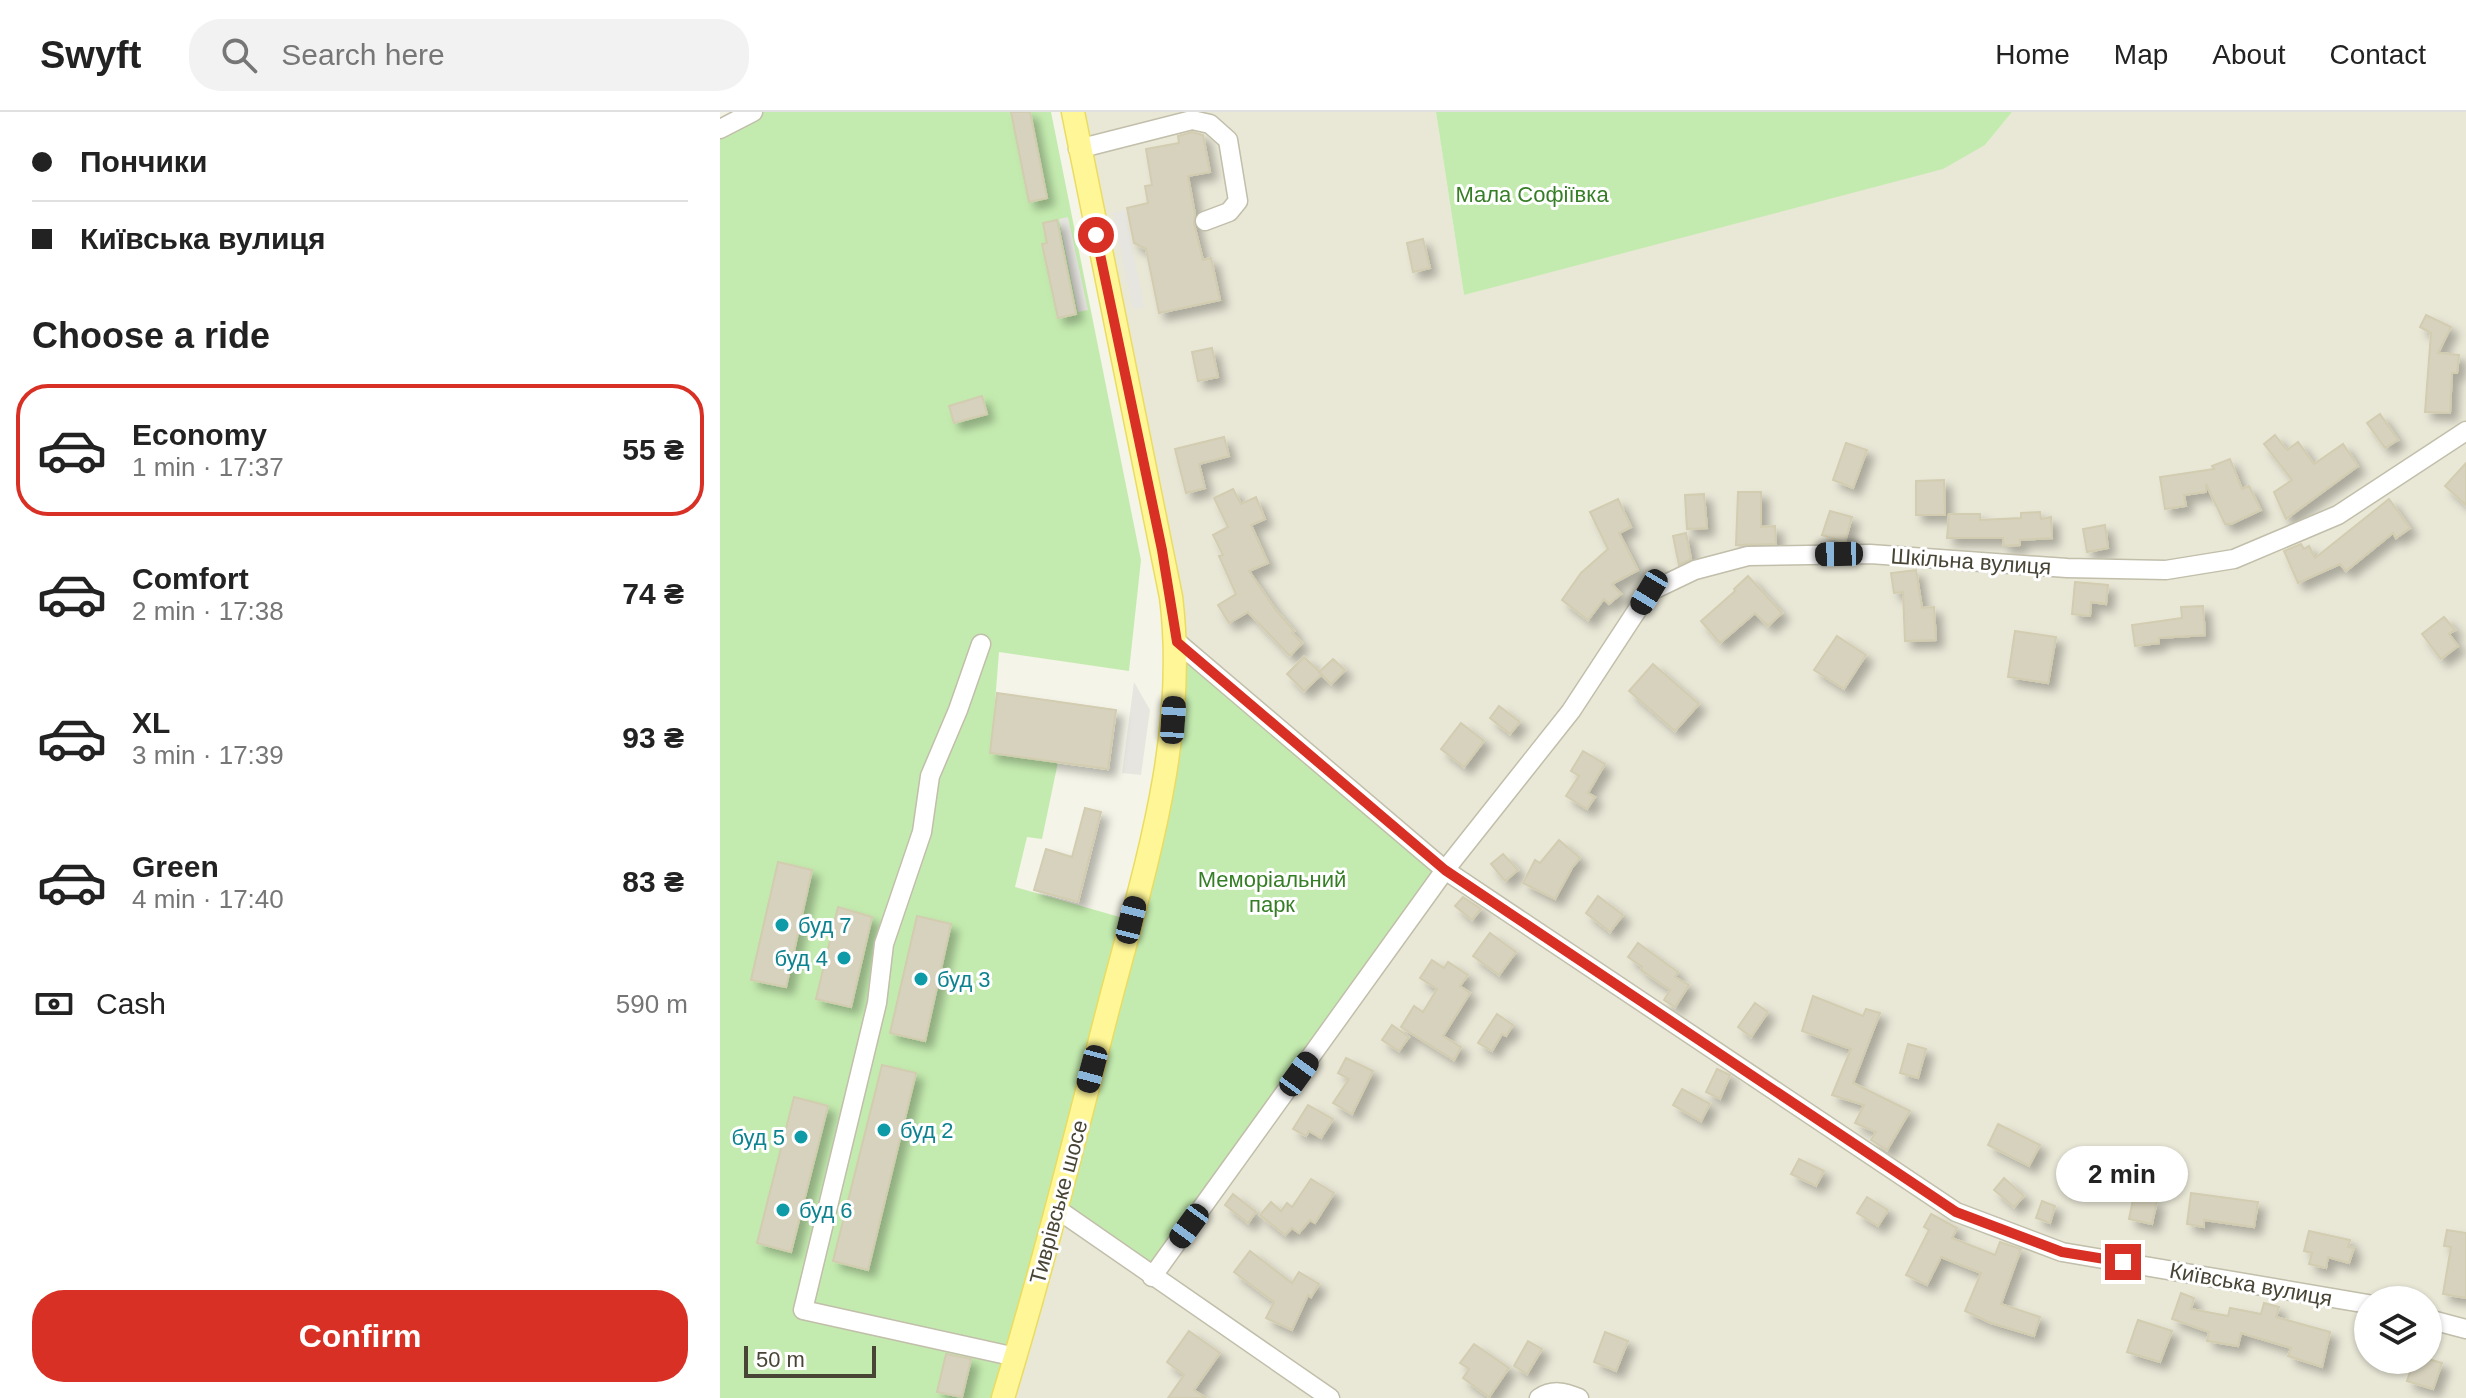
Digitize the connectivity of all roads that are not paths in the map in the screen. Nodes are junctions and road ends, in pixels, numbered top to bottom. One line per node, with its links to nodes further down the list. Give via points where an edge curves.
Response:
1 (753, 112): 3 (street)
2 (1073, 112): 4 (main road, Тиврівське шосе)
3 (720, 129)
4 (1078, 149): 5 (street, via 1192,120 1210,124 1228,140 1238,201 1229,212); 7 (main road, Тиврівське шосе)
5 (1205, 221)
6 (2466, 431): 9 (street, Шкільна вулиця, via 2338,515 2234,559 2166,570 1870,554 1748,556 1695,570 1649,592 1571,711)
7 (1177, 642): 9 (street, Київська вулиця); 10 (main road, Тиврівське шосе, via 1173,720 1156,822)
8 (981, 644): 15 (street, via 930,776 922,832 884,944 877,1003 803,1310)
9 (1445, 870): 11 (street, Шкільна вулиця); 12 (street, Київська вулиця, via 1956,1212 2062,1252)
10 (1057, 1209): 11 (street); 15 (main road, Тиврівське шосе)
11 (1152, 1277): 17 (street)
12 (2354, 1302)
13 (2442, 1323): 14 (street)
14 (2466, 1329)
15 (1016, 1357): 16 (main road, Тиврівське шосе)
16 (1003, 1398)
17 (1330, 1398)
18 (1539, 1398): 19 (street, via 1549,1391)
19 (1579, 1398)

